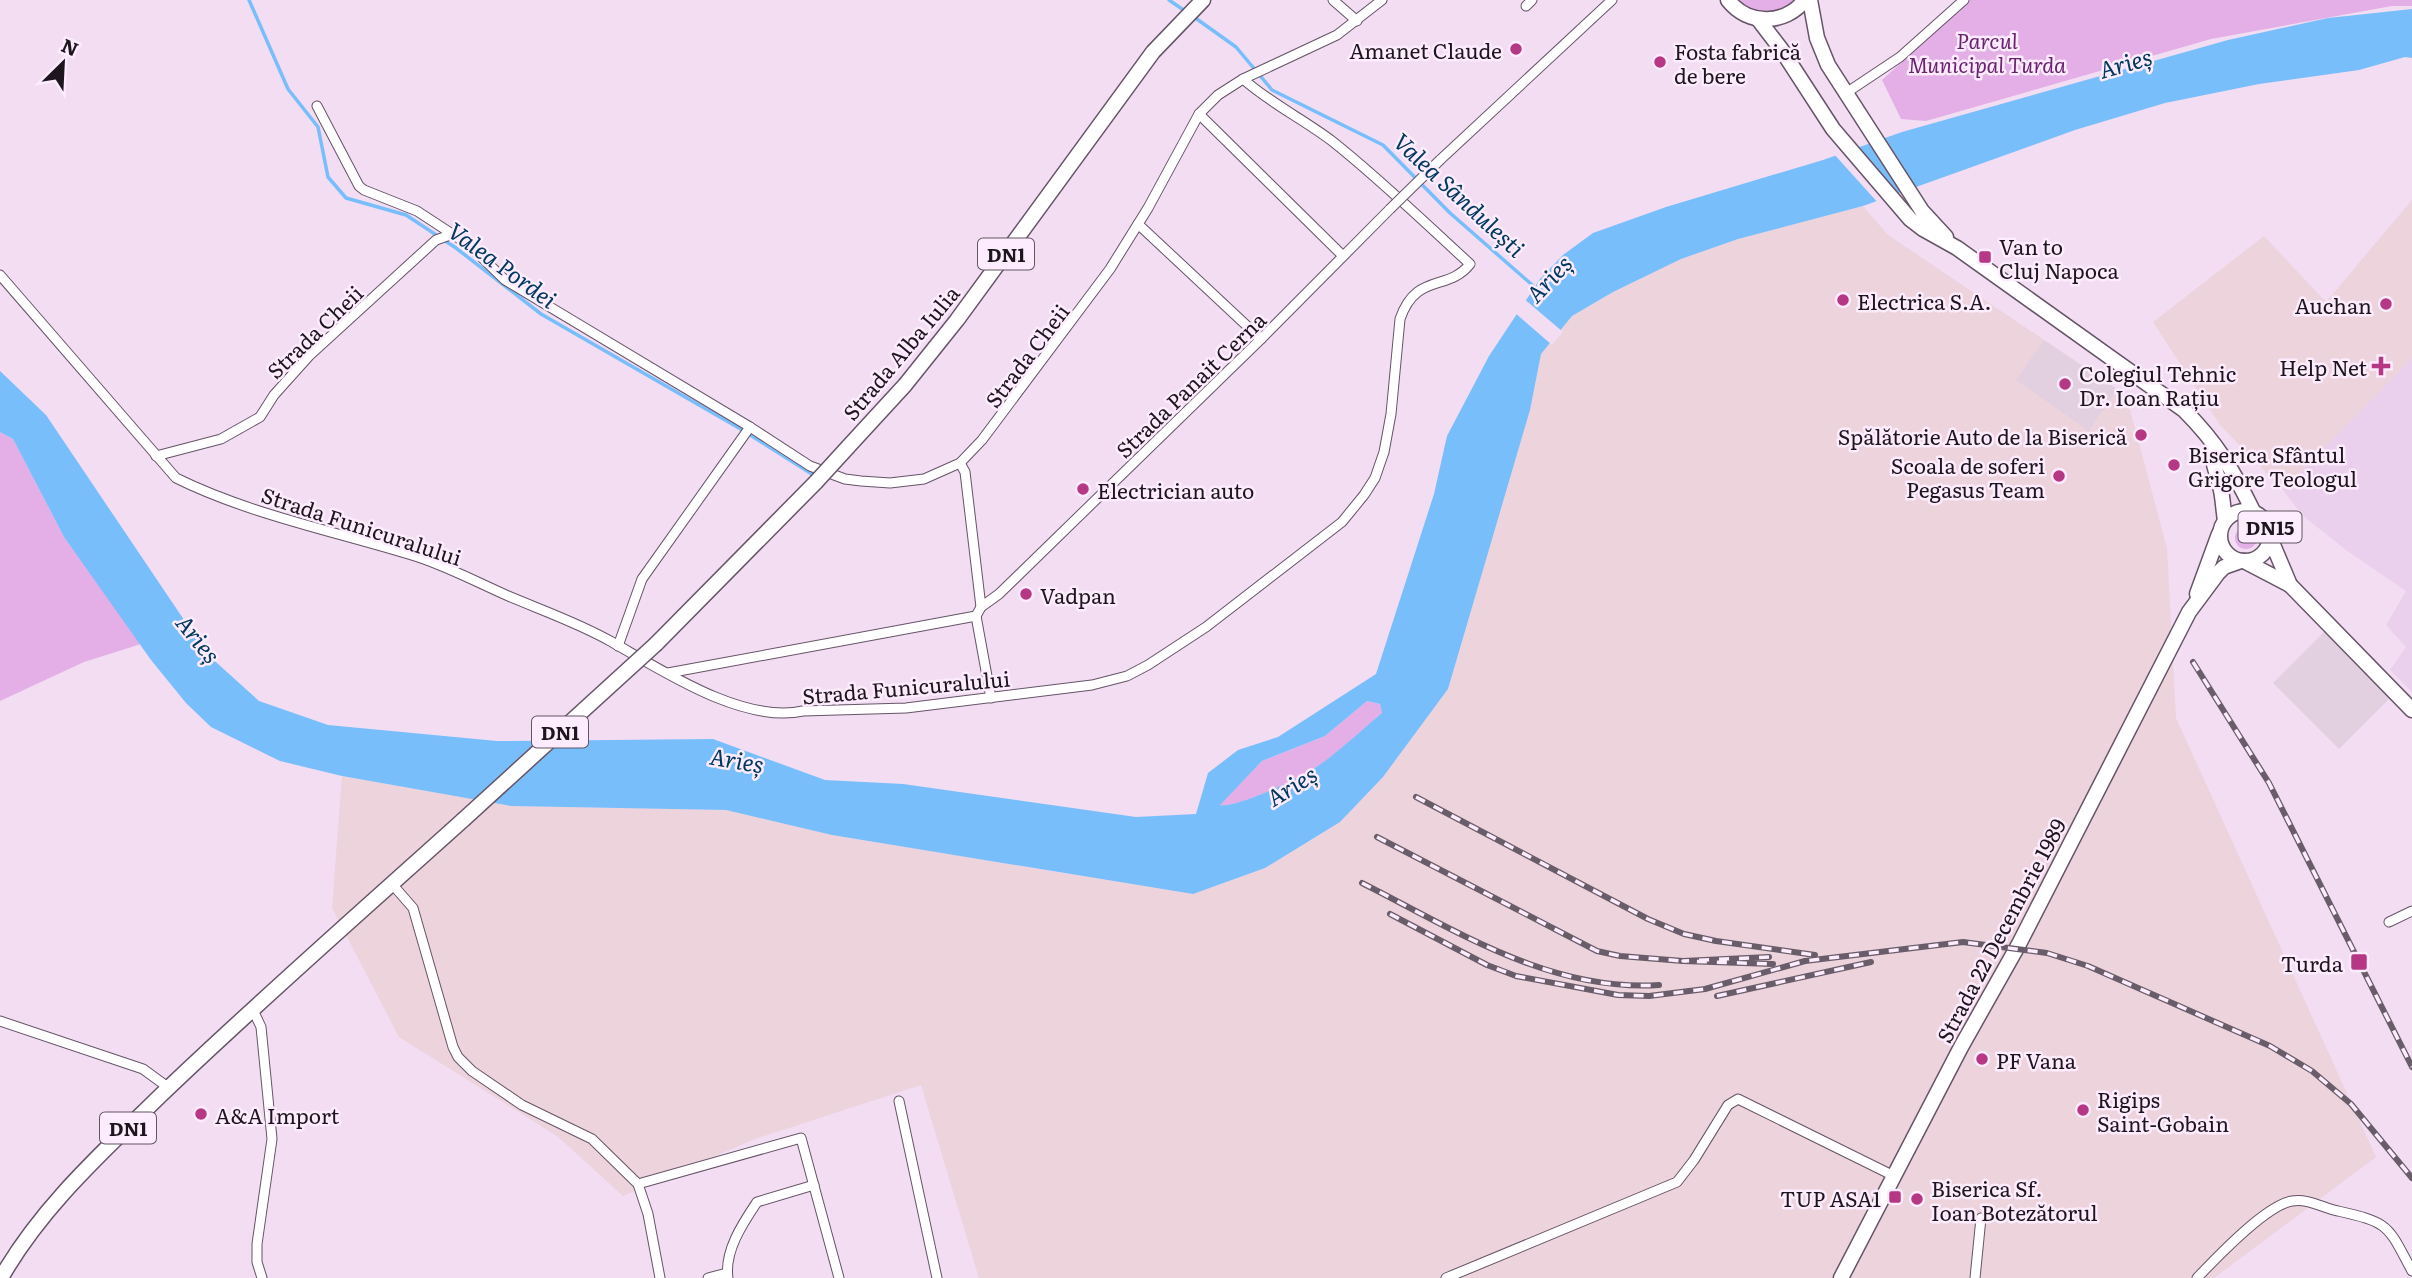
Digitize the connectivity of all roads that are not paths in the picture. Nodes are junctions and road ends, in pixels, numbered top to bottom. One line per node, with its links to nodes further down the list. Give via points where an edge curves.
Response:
1 (1203, 0): 35 (main road, Strada Alba Iulia / DN1, bridge, via 1153,52 905,385 656,644)
2 (1334, 0): 9 (street)
3 (1382, 0): 9 (street, Strada Cheii)
4 (1612, 0): 17 (street, Strada Panait Cerna, bridge)
5 (1728, 0): 8 (main road, via 1745,15)
6 (1807, 0): 8 (main road, via 1787,15); 11 (main road, DN15, via 1828,65)
7 (1964, 0): 11 (street, via 1900,57)
8 (1758, 19): 14 (main road, DN15, via 1833,129)
9 (1357, 21): 10 (street, Strada Cheii, via 1329,40)
10 (1247, 78): 13 (street, Strada Cheii, via 1217,94); 33 (street, Strada Funicuralului, via 1261,94 1369,171 1470,264 1426,285 1405,306 1384,453 1370,487 1342,522 1206,627 1148,665 1093,685)
11 (1846, 93): 14 (main road, DN15)
12 (317, 106): 16 (street, Strada Cheii, via 359,186 417,211)
13 (1199, 114): 15 (street, Strada Cheii); 17 (street)
14 (1916, 215): 21 (main road, DN15, via 2174,402)
15 (1138, 224): 19 (street); 23 (street, Strada Cheii, via 1088,301)
16 (453, 234): 20 (street, Strada Cheii, via 505,280); 22 (street, Strada Cheii, via 436,240 309,356 260,417 221,439)
17 (1343, 256): 19 (street, Strada Panait Cerna)
18 (0, 275): 22 (street, Strada Funicuralului)
19 (1261, 339): 30 (street, Strada Panait Cerna)
20 (750, 427): 23 (street, Strada Cheii, via 810,466 845,479 890,483 925,479); 31 (street, via 642,579)
21 (2215, 447): 24 (main road, DN15, via 2228,460); 25 (main road, DN15, via 2213,466)
22 (156, 456): 31 (street, Strada Funicuralului, via 176,478 195,487 421,558)
23 (960, 463): 30 (street, via 965,472)
24 (2253, 511): 25 (main road, DN15, via 2239,511); 26 (main road, DN15, via 2265,519)
25 (2223, 523): 27 (main road, DN15, via 2221,544); 29 (main road, Strada 22 Decembrie 1989)
26 (2271, 540): 27 (main road, DN15, via 2258,558); 28 (main road, DN15)
27 (2243, 561): 28 (main road, DN15); 29 (main road, Strada 22 Decembrie 1989, via 2224,567)
28 (2290, 585): 34 (main road, DN15)
29 (2195, 601): 42 (main road, Strada 22 Decembrie 1989)
30 (978, 611): 32 (street, Strada Panait Cerna); 33 (street)
31 (618, 646): 32 (street, Strada Funicuralului)
32 (667, 673): 33 (street, Strada Funicuralului, via 729,702 787,715)
33 (991, 698)
34 (2412, 710)
35 (392, 884): 38 (main road, DN1); 43 (street, via 413,908 458,1057 522,1105 592,1139)
36 (2412, 911): 37 (street)
37 (2389, 922)
38 (253, 1010): 40 (main road, DN1); 49 (street, via 261,1027 272,1139 257,1244)
39 (0, 1021): 40 (street, via 143,1069)
40 (169, 1088): 48 (main road, DN1, via 60,1196)
41 (899, 1101): 53 (street)
42 (1894, 1176): 54 (street, via 1738,1100 1728,1105 1677,1182); 55 (main road, Strada 22 Decembrie 1989)
43 (638, 1184): 44 (street, via 799,1138); 50 (street)
44 (814, 1185): 47 (street, via 757,1202 733,1246); 52 (street)
45 (1980, 1217): 56 (street)
46 (2412, 1271): 57 (street, via 2382,1224 2305,1200 2274,1208)
47 (727, 1276): 51 (street)
48 (1, 1278)
49 (262, 1278)
50 (660, 1278)
51 (708, 1278)
52 (839, 1278)
53 (937, 1278)
54 (1446, 1278)
55 (1840, 1278)
56 (1975, 1278)
57 (2197, 1278)

